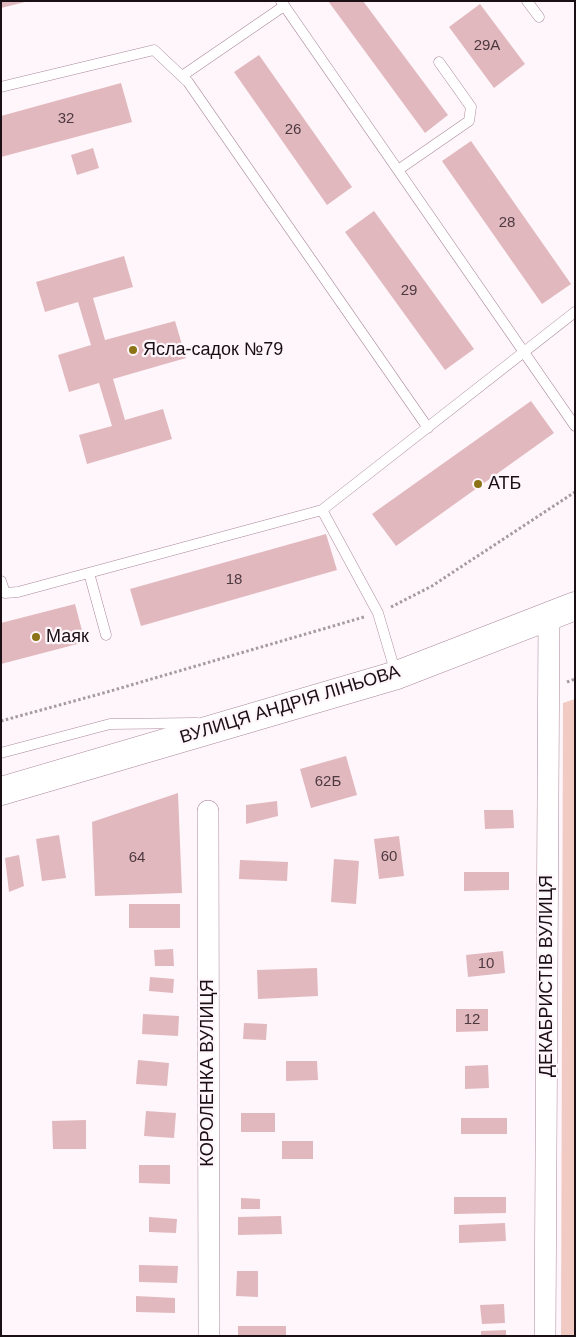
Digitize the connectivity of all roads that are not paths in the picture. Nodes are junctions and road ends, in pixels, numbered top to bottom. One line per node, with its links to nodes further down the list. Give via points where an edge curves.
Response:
1 (527, 1): 3 (lane)
2 (282, 4): 5 (lane); 7 (lane)
3 (539, 17)
4 (439, 62): 7 (lane, via 471,106 469,120)
5 (182, 76): 6 (lane, via 154,50); 11 (lane)
6 (1, 87)
7 (398, 170): 9 (lane)
8 (575, 312): 9 (lane)
9 (524, 353): 10 (lane); 11 (lane)
10 (575, 426)
11 (428, 428): 12 (lane)
12 (322, 510): 13 (lane); 18 (lane, via 378,613)
13 (89, 573): 14 (lane, via 18,592 5,593); 17 (lane)
14 (1, 581)
15 (575, 606): 16 (main road, ВУЛИЦЯ АНДРІЯ ЛІНЬОВА)
16 (549, 616): 18 (main road, ВУЛИЦЯ АНДРІЯ ЛІНЬОВА); 24 (street, ДЕКАБРИСТІВ ВУЛИЦЯ)
17 (106, 634)
18 (396, 675): 19 (main road, ВУЛИЦЯ АНДРІЯ ЛІНЬОВА)
19 (235, 722): 20 (lane, via 110,724); 21 (main road, ВУЛИЦЯ АНДРІЯ ЛІНЬОВА)
20 (1, 752)
21 (1, 791)
22 (208, 811): 23 (street, КОРОЛЕНКА ВУЛИЦЯ)
23 (209, 1336)
24 (545, 1336)

